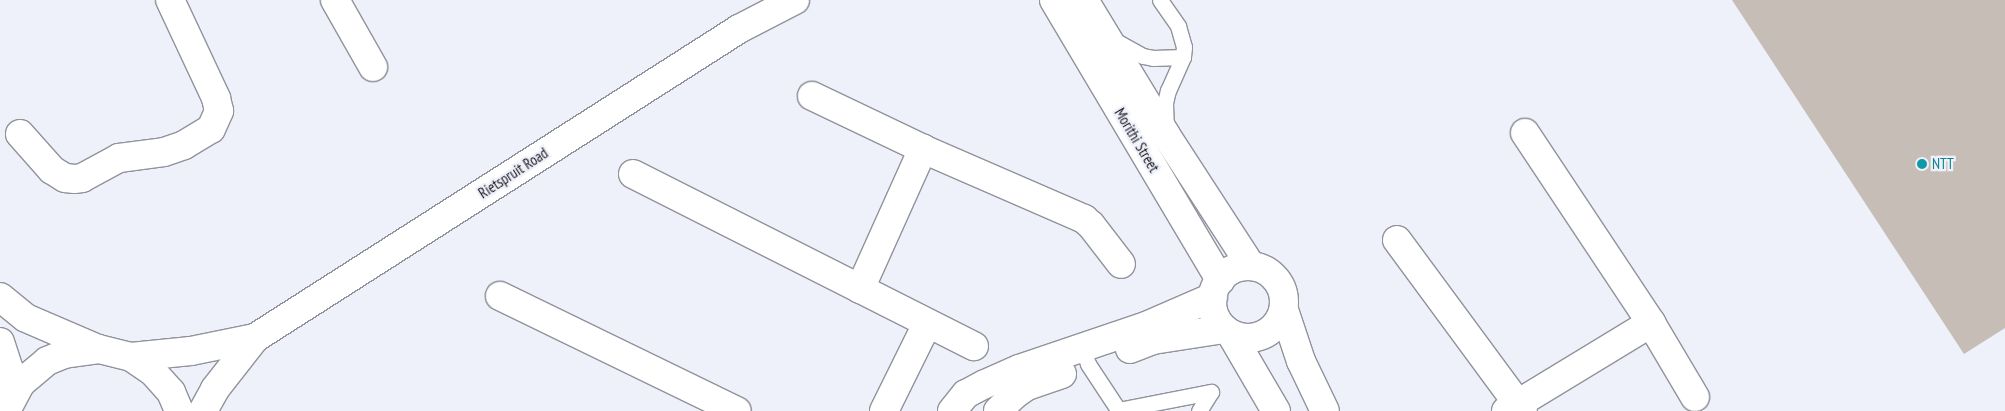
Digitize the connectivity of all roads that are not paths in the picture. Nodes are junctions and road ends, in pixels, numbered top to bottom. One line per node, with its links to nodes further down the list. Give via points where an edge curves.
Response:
1 (170, 0): 12 (street, via 216,98 219,111 210,130 184,145 164,152 119,158 75,179 65,178 52,170)
2 (335, 0): 9 (street)
3 (1054, 0): 19 (street, Morithi Street)
4 (1084, 0): 7 (street, Morithi Street)
5 (1160, 0): 8 (lane, via 1178,26 1184,47)
6 (785, 3): 27 (street, Rietspruit Road, via 739,29)
7 (1104, 34): 8 (lane, via 1143,56); 13 (street, Morithi Street)
8 (1183, 57): 13 (lane, via 1168,90)
9 (373, 67)
10 (812, 96): 14 (street)
11 (1526, 133): 24 (street)
12 (20, 134)
13 (1166, 135): 18 (street, Morithi Street)
14 (923, 148): 17 (street, via 1084,219); 20 (street)
15 (633, 174): 20 (street)
16 (1397, 240): 35 (street)
17 (1121, 264)
18 (1252, 266): 19 (street, via 1234,270); 23 (street, Morithi Street, via 1264,269 1281,286)
19 (1216, 288): 26 (street, Morithi Street, via 1214,314); 31 (street)
20 (860, 290): 25 (street)
21 (500, 296): 39 (street)
22 (0, 297): 30 (street, via 26,318)
23 (1284, 310): 26 (street, via 1273,329 1264,336 1242,338); 45 (street, Morithi Street, via 1301,361)
24 (1651, 323): 33 (street); 35 (street)
25 (927, 324): 29 (street); 40 (street)
26 (1227, 332): 31 (street, via 1153,340); 44 (street, Morithi Street)
27 (255, 338): 32 (street, Rietspruit Road, via 191,351); 38 (street, Rietspruit Road, via 215,389)
28 (0, 342): 34 (street, via 8,369)
29 (974, 346)
30 (99, 349): 32 (street); 34 (street, via 64,354 47,361 33,371)
31 (1085, 356): 36 (lane); 41 (street, via 1019,369 966,394); 42 (street, via 1027,386)
32 (131, 358): 37 (street, via 153,372)
33 (1695, 397)
34 (8, 405)
35 (1516, 408)
36 (1119, 410): 43 (lane, via 1211,392)
37 (179, 411)
38 (203, 411)
39 (737, 411)
40 (884, 411)
41 (952, 411)
42 (998, 411)
43 (1199, 411)
44 (1276, 411)
45 (1325, 411)

